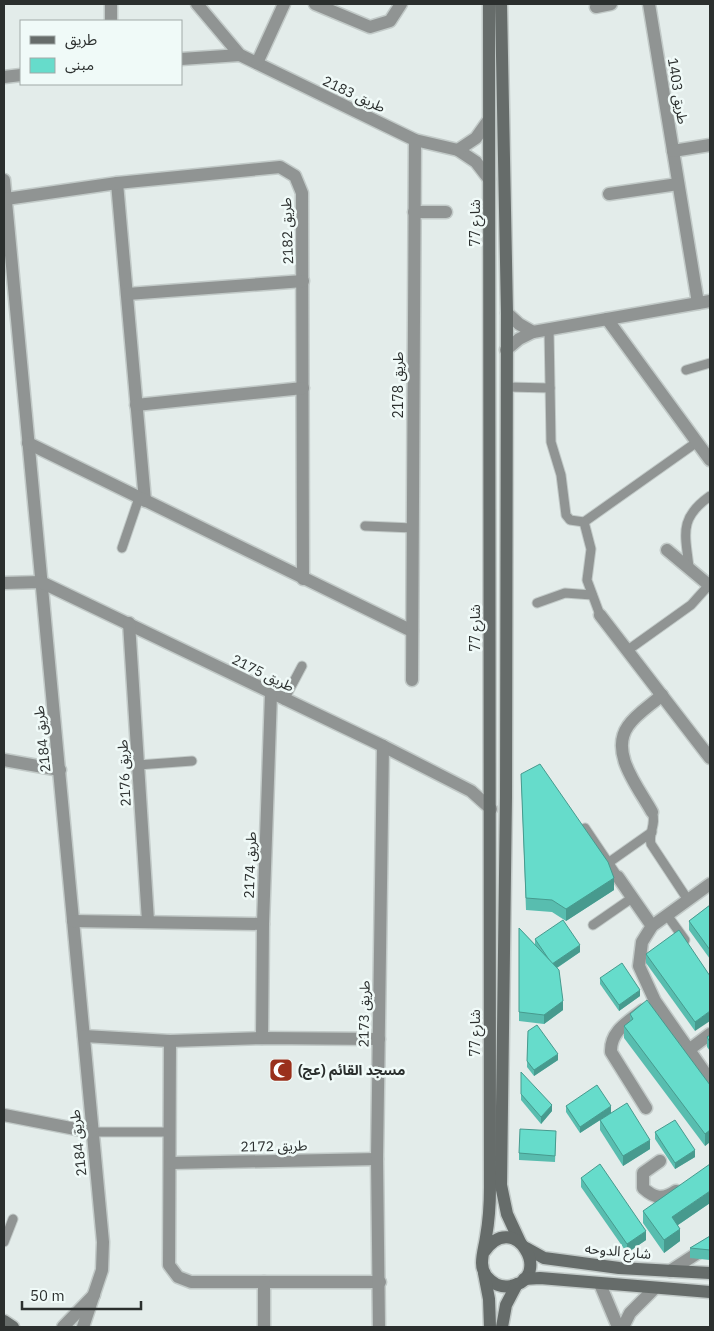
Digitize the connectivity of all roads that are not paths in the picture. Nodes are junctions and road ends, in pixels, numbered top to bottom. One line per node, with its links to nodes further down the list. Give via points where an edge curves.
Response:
1 (111, 4): 11 (street)
2 (197, 4): 12 (street, طريق 2183)
3 (284, 4): 14 (street)
4 (315, 4): 5 (street, via 370,27 390,21)
5 (401, 4)
6 (489, 4): 17 (street, شارع 77)
7 (501, 4): 34 (street, شارع 77)
8 (611, 4): 10 (street)
9 (649, 4): 21 (street, طريق 1403)
10 (596, 6)
11 (111, 20)
12 (240, 55): 13 (street, طريق 2183); 14 (street, طريق 2183)
13 (182, 59)
14 (257, 63): 18 (street, طريق 2183)
15 (20, 75): 16 (street)
16 (4, 78)
17 (488, 121): 20 (street, via 476,138); 22 (street, شارع 77)
18 (415, 140): 20 (street, طريق 2183); 28 (street, طريق 2178)
19 (710, 145): 21 (street)
20 (458, 150): 22 (street, طريق 2183, via 476,162)
21 (673, 152): 25 (street, طريق 1403)
22 (489, 178): 77 (street, شارع 77)
23 (4, 180): 27 (street, طريق 2184)
24 (117, 183): 27 (street, طريق 2182); 30 (street, طريق 2182, via 280,167 295,176 302,193); 32 (street)
25 (678, 184): 26 (street); 33 (street, طريق 1403)
26 (609, 194)
27 (6, 199): 31 (street, طريق 2184)
28 (414, 212): 29 (street); 52 (street, طريق 2178)
29 (446, 212)
30 (303, 281): 32 (street); 41 (street, طريق 2182)
31 (9, 283): 46 (street, طريق 2184)
32 (127, 294): 44 (street)
33 (704, 302): 35 (street, طريق 1403)
34 (507, 314): 37 (street); 38 (street, شارع 77)
35 (607, 319): 36 (street, طريق 1403); 45 (street)
36 (549, 329): 37 (street, طريق 1403); 43 (lane)
37 (533, 332): 38 (street, طريق 1403)
38 (506, 350): 42 (street, شارع 77)
39 (710, 363): 40 (lane)
40 (686, 370)
41 (303, 388): 44 (street); 56 (street, طريق 2182)
42 (506, 388): 43 (lane); 114 (street, شارع 77, via 506,788 501,1185 507,1214)
43 (550, 388): 50 (lane, via 552,442 561,475 566,514 570,520)
44 (136, 405): 49 (street)
45 (697, 442): 47 (street); 50 (lane)
46 (28, 444): 49 (street); 57 (street, طريق 2184)
47 (710, 460)
48 (710, 496): 55 (lane, via 695,507 688,521)
49 (142, 499): 53 (lane); 56 (street)
50 (584, 522): 60 (lane, via 591,544 587,574)
51 (365, 526): 52 (lane)
52 (413, 528): 64 (street, طريق 2178)
53 (122, 548)
54 (667, 550): 55 (street)
55 (689, 567): 59 (street)
56 (303, 579): 64 (street)
57 (41, 582): 58 (street); 63 (street, طريق 2175); 76 (street, طريق 2184)
58 (4, 583)
59 (709, 585): 65 (lane, via 691,605)
60 (592, 595): 61 (lane, via 564,593); 62 (lane)
61 (537, 604)
62 (600, 615): 65 (street)
63 (130, 623): 68 (street, طريق 2175); 75 (street, طريق 2176)
64 (412, 631): 67 (street, طريق 2178)
65 (628, 650): 69 (street)
66 (302, 666): 70 (lane)
67 (412, 680)
68 (271, 694): 70 (street, طريق 2175); 91 (street, طريق 2174)
69 (662, 695): 72 (street); 80 (street, via 626,728 621,749 623,760)
70 (284, 700): 71 (street, طريق 2175)
71 (383, 746): 78 (street, طريق 2175); 99 (street, طريق 2173)
72 (710, 758)
73 (4, 760): 76 (street)
74 (192, 761): 75 (lane)
75 (138, 765): 90 (street, طريق 2176)
76 (60, 770): 89 (street, طريق 2184)
77 (491, 780): 78 (street); 79 (street, شارع 77)
78 (471, 791): 79 (street, طريق 2175)
79 (491, 809): 115 (street, شارع 77, via 490,1203)
80 (652, 812): 82 (lane)
81 (585, 828): 83 (lane)
82 (652, 832): 83 (lane); 87 (lane, via 651,844)
83 (608, 863): 84 (lane)
84 (618, 877): 86 (street)
85 (710, 884): 87 (street)
86 (632, 898): 92 (lane); 93 (street)
87 (688, 900): 88 (street)
88 (667, 915): 93 (street); 94 (lane)
89 (73, 921): 90 (street); 97 (street, طريق 2184)
90 (148, 921): 91 (street)
91 (263, 924): 98 (street, طريق 2174)
92 (593, 925)
93 (652, 926): 95 (street, via 642,942 639,966)
94 (692, 951)
95 (655, 1001): 101 (street); 103 (street, via 618,1030 611,1044 611,1052)
96 (710, 1034): 101 (street)
97 (84, 1036): 100 (street); 105 (street, طريق 2184)
98 (262, 1038): 99 (street); 100 (street)
99 (379, 1039): 107 (street, طريق 2173)
100 (170, 1041): 106 (street)
101 (690, 1049): 102 (street)
102 (710, 1080)
103 (646, 1108)
104 (4, 1115): 105 (street)
105 (91, 1132): 106 (lane); 125 (street, طريق 2184, via 103,1242 102,1270)
106 (170, 1132): 109 (street)
107 (377, 1159): 109 (street, طريق 2172); 120 (street, طريق 2173)
108 (660, 1161): 110 (street, via 643,1173 643,1188 651,1195 668,1196)
109 (171, 1163): 119 (street, via 169,1265 178,1278 191,1282)
110 (689, 1181)
111 (13, 1219): 112 (lane)
112 (4, 1242)
113 (710, 1244): 116 (street)
114 (523, 1245): 115 (street, via 507,1237 500,1238); 116 (street, شارع الدوحه, via 544,1258); 121 (street, via 530,1264)
115 (484, 1252): 117 (street)
116 (670, 1271): 118 (street, شارع الدوحه)
117 (484, 1272): 121 (street, via 494,1284 502,1286); 132 (street)
118 (710, 1273)
119 (264, 1282): 120 (street); 130 (street)
120 (380, 1282): 131 (street, طريق 2173)
121 (521, 1282): 122 (street, via 540,1278); 133 (street, via 506,1305)
122 (600, 1284): 123 (street); 134 (street)
123 (654, 1289): 124 (street); 135 (street, via 630,1313)
124 (710, 1292)
125 (94, 1295): 128 (street, طريق 2184); 129 (street, طريق 2184)
126 (4, 1321): 127 (street)
127 (13, 1327)
128 (63, 1327)
129 (83, 1327)
130 (264, 1327)
131 (379, 1327)
132 (490, 1327)
133 (502, 1327)
134 (618, 1327)
135 (622, 1327)

